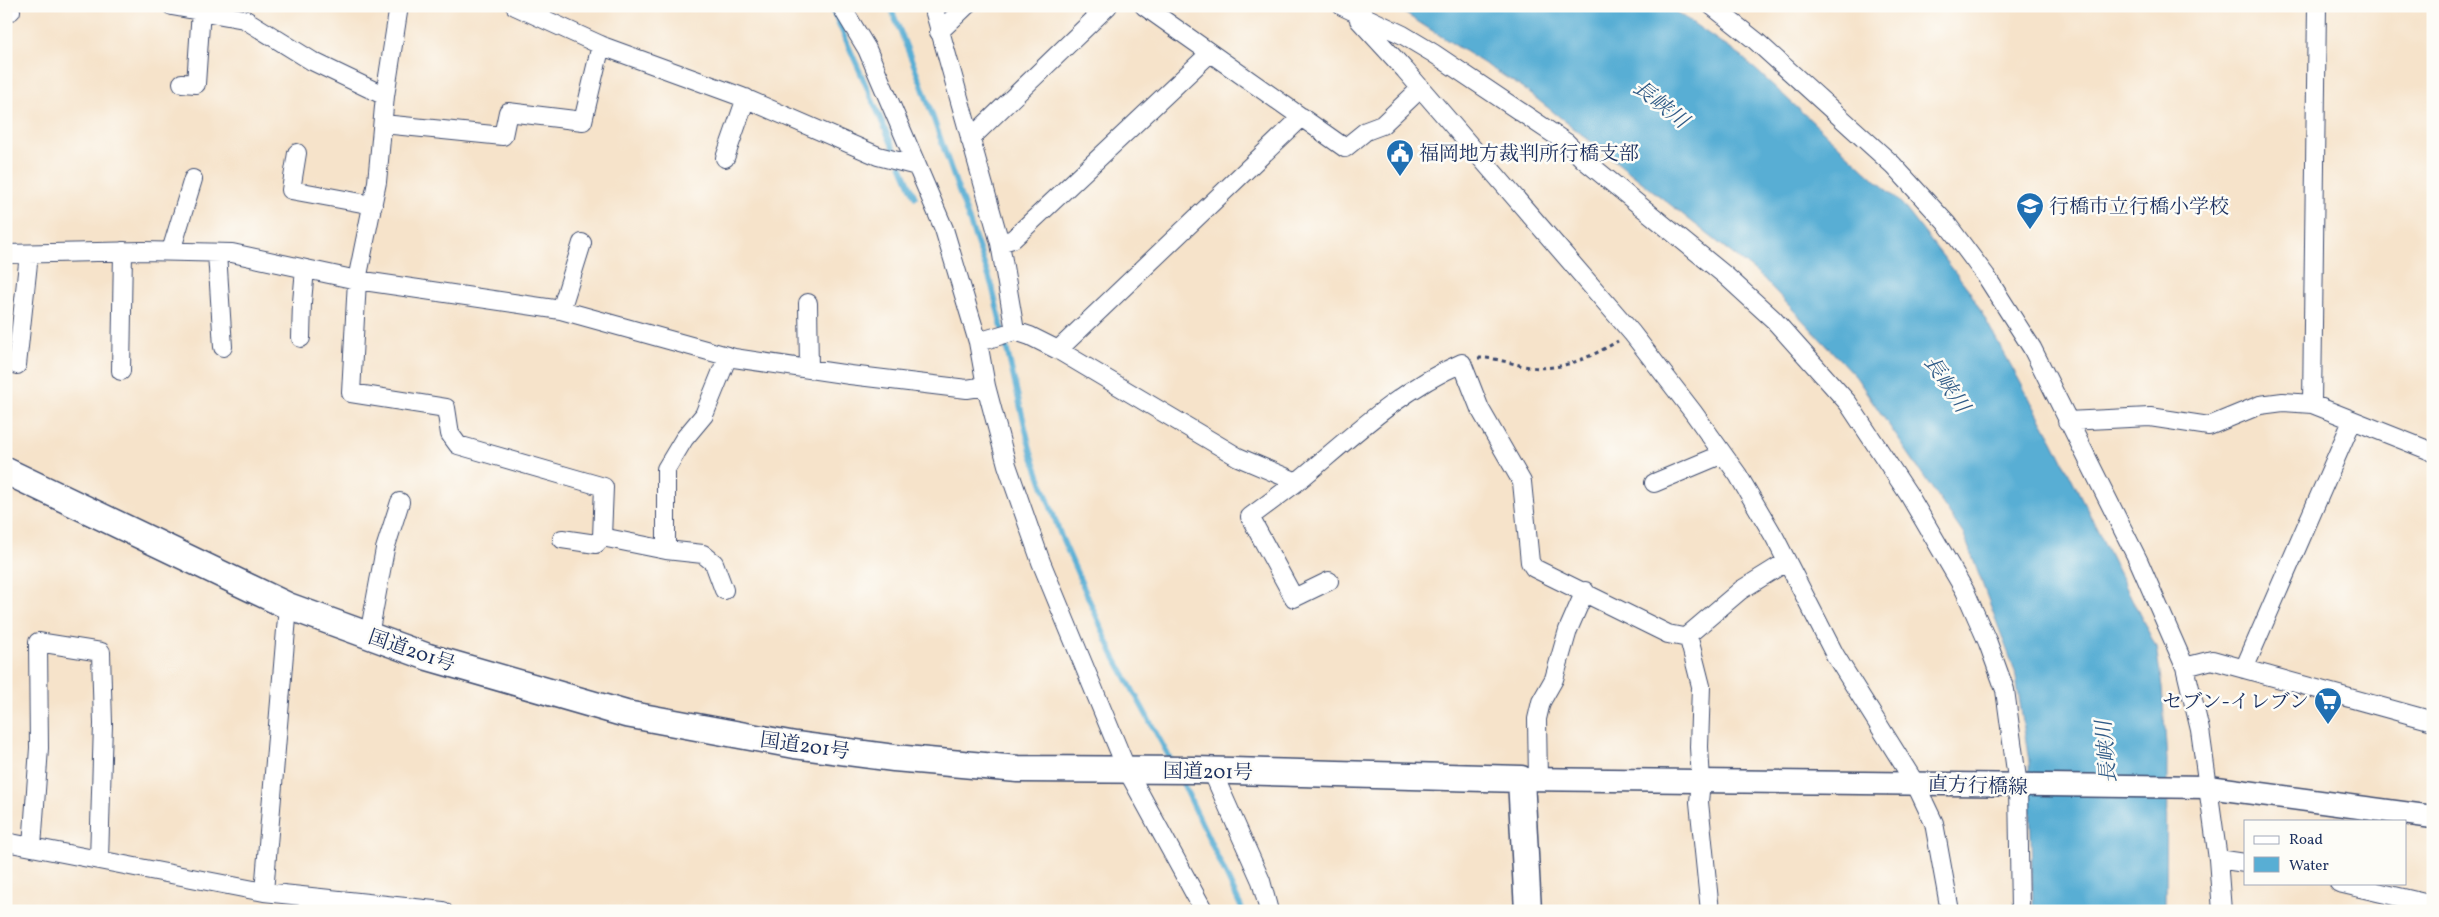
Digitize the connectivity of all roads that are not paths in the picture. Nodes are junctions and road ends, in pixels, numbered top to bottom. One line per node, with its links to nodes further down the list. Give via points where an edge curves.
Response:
1 (172, 6): 11 (street)
2 (399, 6): 20 (street)
3 (515, 6): 14 (street)
4 (841, 6): 27 (street, via 867,49)
5 (933, 6): 13 (street)
6 (966, 6): 13 (street)
7 (1108, 6): 24 (street)
8 (1144, 6): 16 (street)
9 (1712, 6): 52 (street, via 1756,41 1878,151 1947,224 1986,276 2032,348)
10 (2317, 6): 51 (street)
11 (201, 10): 18 (street); 20 (street, via 244,18 312,61)
12 (1347, 10): 15 (street, via 1403,35); 17 (street)
13 (939, 32): 24 (street)
14 (601, 45): 21 (street); 23 (street, via 582,121 508,112 503,136)
15 (1432, 53): 17 (street, via 1422,54); 78 (street, via 1568,143 1773,319 1848,403 1909,496 1965,591 2005,690)
16 (1209, 54): 22 (street); 31 (street, via 1012,239)
17 (1405, 70): 19 (street)
18 (196, 84)
19 (1420, 88): 22 (street, via 1382,124 1366,131 1345,148); 55 (street, via 1632,333)
20 (385, 96): 23 (street)
21 (746, 98): 26 (street); 27 (street, via 878,156)
22 (1302, 117): 45 (street)
23 (383, 124): 29 (street)
24 (970, 139): 31 (street)
25 (297, 152): 29 (street, via 291,190)
26 (726, 158)
27 (918, 166): 43 (street)
28 (193, 179): 33 (street)
29 (372, 205): 38 (street)
30 (582, 243): 40 (street)
31 (1000, 243): 41 (street)
32 (123, 251): 33 (street); 36 (street); 49 (street)
33 (171, 251): 34 (street)
34 (217, 252): 37 (street); 44 (street)
35 (6, 254): 36 (street)
36 (29, 254): 47 (street)
37 (305, 269): 38 (street); 42 (street)
38 (357, 280): 40 (street); 60 (street, via 351,392 446,408 450,434 458,445 604,487)
39 (808, 303): 48 (street)
40 (561, 310): 46 (street)
41 (1015, 331): 43 (street); 45 (street)
42 (302, 338)
43 (983, 341): 50 (street)
44 (223, 347)
45 (1058, 350): 57 (street, via 1238,457)
46 (728, 356): 48 (street); 62 (street, via 704,415 666,468)
47 (17, 365)
48 (809, 369): 50 (street, via 967,389)
49 (121, 371)
50 (986, 386): 73 (street, via 1007,464 1041,562)
51 (2312, 404): 52 (street, via 2283,402 2260,405 2209,426 2150,417); 53 (street)
52 (2067, 421): 70 (street, via 2139,562)
53 (2352, 421): 54 (street); 71 (street)
54 (2433, 452)
55 (1723, 454): 58 (street); 63 (street)
56 (6, 471): 67 (highway, 国道201号)
57 (1297, 482): 64 (street, via 1250,517 1294,598); 66 (street, via 1394,401 1462,363 1480,409 1522,482 1530,562 1539,573)
58 (1654, 483)
59 (400, 502): 68 (street, via 385,549)
60 (602, 537): 61 (street, via 596,544); 62 (street)
61 (562, 539)
62 (666, 550): 65 (street, via 703,554 714,563)
63 (1786, 562): 69 (street, via 1740,590 1691,631); 77 (street, via 1835,655)
64 (1329, 581)
65 (724, 590)
66 (1585, 591): 69 (street, via 1668,634); 75 (street, via 1568,630 1554,679 1541,702)
67 (288, 606): 68 (highway, 国道201号); 87 (street)
68 (369, 635): 73 (highway, 国道201号, via 428,657 626,714 795,746 1018,769)
69 (1688, 638): 76 (street, via 1701,686 1699,747)
70 (2185, 667): 71 (street, via 2212,660); 79 (street, via 2200,730)
71 (2244, 669): 72 (street)
72 (2433, 721)
73 (1130, 770): 74 (highway, 国道201号); 90 (street)
74 (1204, 770): 75 (highway, 国道201号); 91 (street, via 1261,881)
75 (1529, 779): 76 (main road, 直方行橋線); 92 (highway)
76 (1702, 781): 77 (main road, 直方行橋線); 93 (street, via 1698,802)
77 (1915, 783): 78 (main road, 直方行橋線); 94 (street, via 1934,823)
78 (2023, 786): 79 (main road, 直方行橋線); 95 (street)
79 (2198, 787): 80 (main road, 直方行橋線); 83 (street)
80 (2433, 817)
81 (6, 842): 82 (street)
82 (32, 847): 84 (street); 84 (street, via 39,748 38,642 101,652)
83 (2218, 859): 85 (street); 96 (street)
84 (99, 860): 87 (street)
85 (2244, 863)
86 (2343, 884): 88 (street)
87 (264, 892): 89 (street)
88 (2433, 905)
89 (443, 911)
90 (1204, 911)
91 (1269, 911)
92 (1528, 911)
93 (1710, 911)
94 (1950, 911)
95 (2020, 911)
96 (2222, 911)

